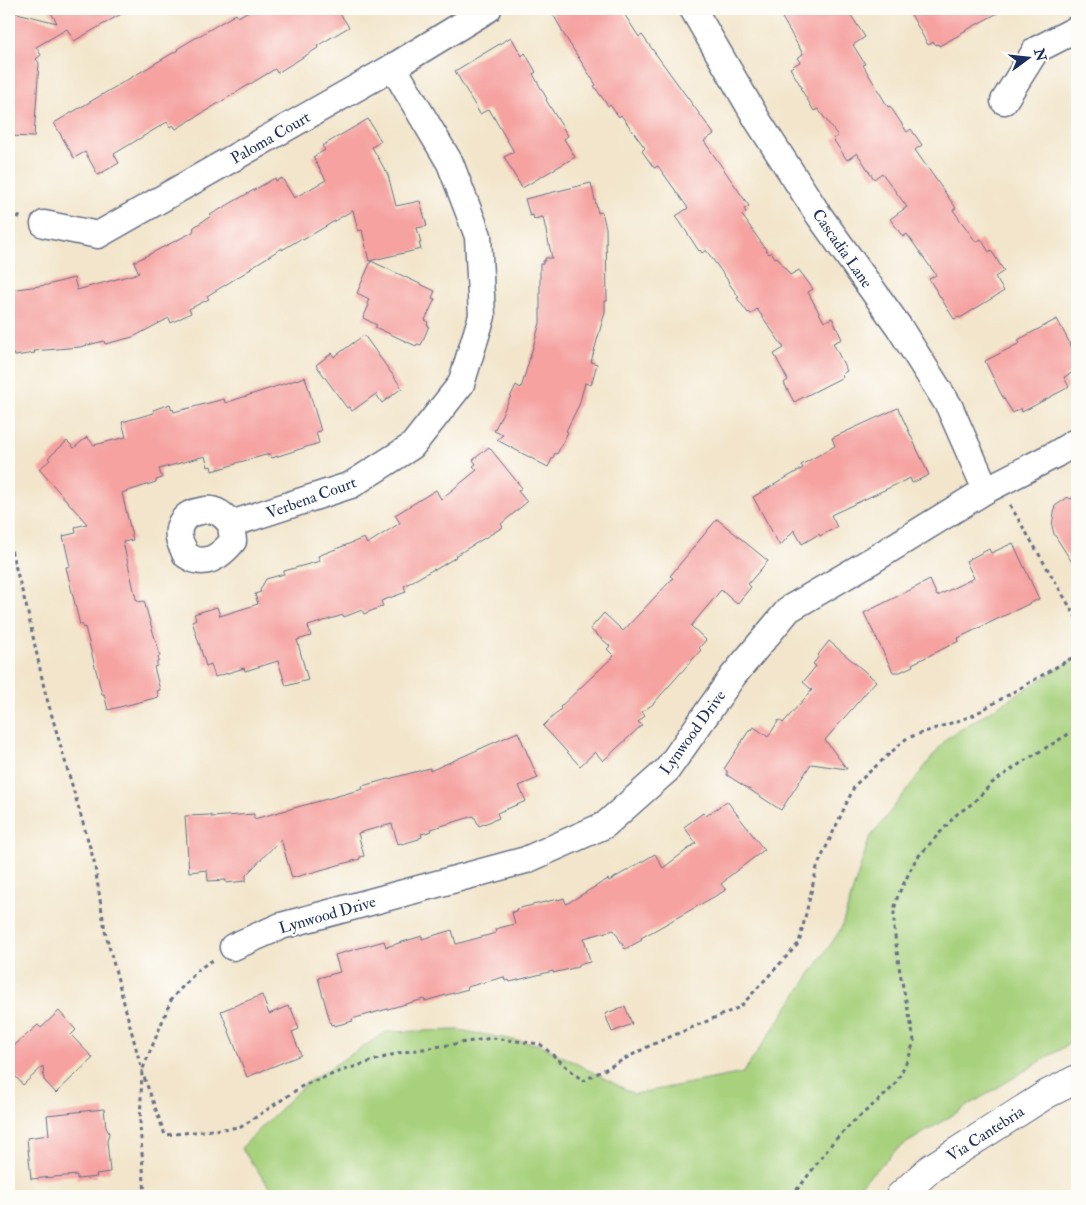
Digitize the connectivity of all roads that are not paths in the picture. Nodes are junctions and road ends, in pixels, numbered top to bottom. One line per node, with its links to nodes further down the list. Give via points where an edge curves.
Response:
1 (488, 9): 4 (street, Paloma Court)
2 (693, 9): 8 (street, Cascadia Lane, via 758,121 949,406)
3 (1077, 29): 5 (street, via 1036,50)
4 (393, 67): 6 (street, Paloma Court, via 98,235); 9 (street, Verbena Court, via 450,164 478,236 482,316 461,384 412,446 351,485)
5 (1004, 101)
6 (44, 224)
7 (1077, 441): 8 (street, Lynwood Drive)
8 (986, 490): 10 (street, Lynwood Drive, via 789,609 733,676 667,770 605,825 526,860 281,926)
9 (231, 524)
10 (232, 947)
11 (1077, 1079): 12 (main road, Via Cantebria, via 1047,1094 931,1168)
12 (900, 1196)

